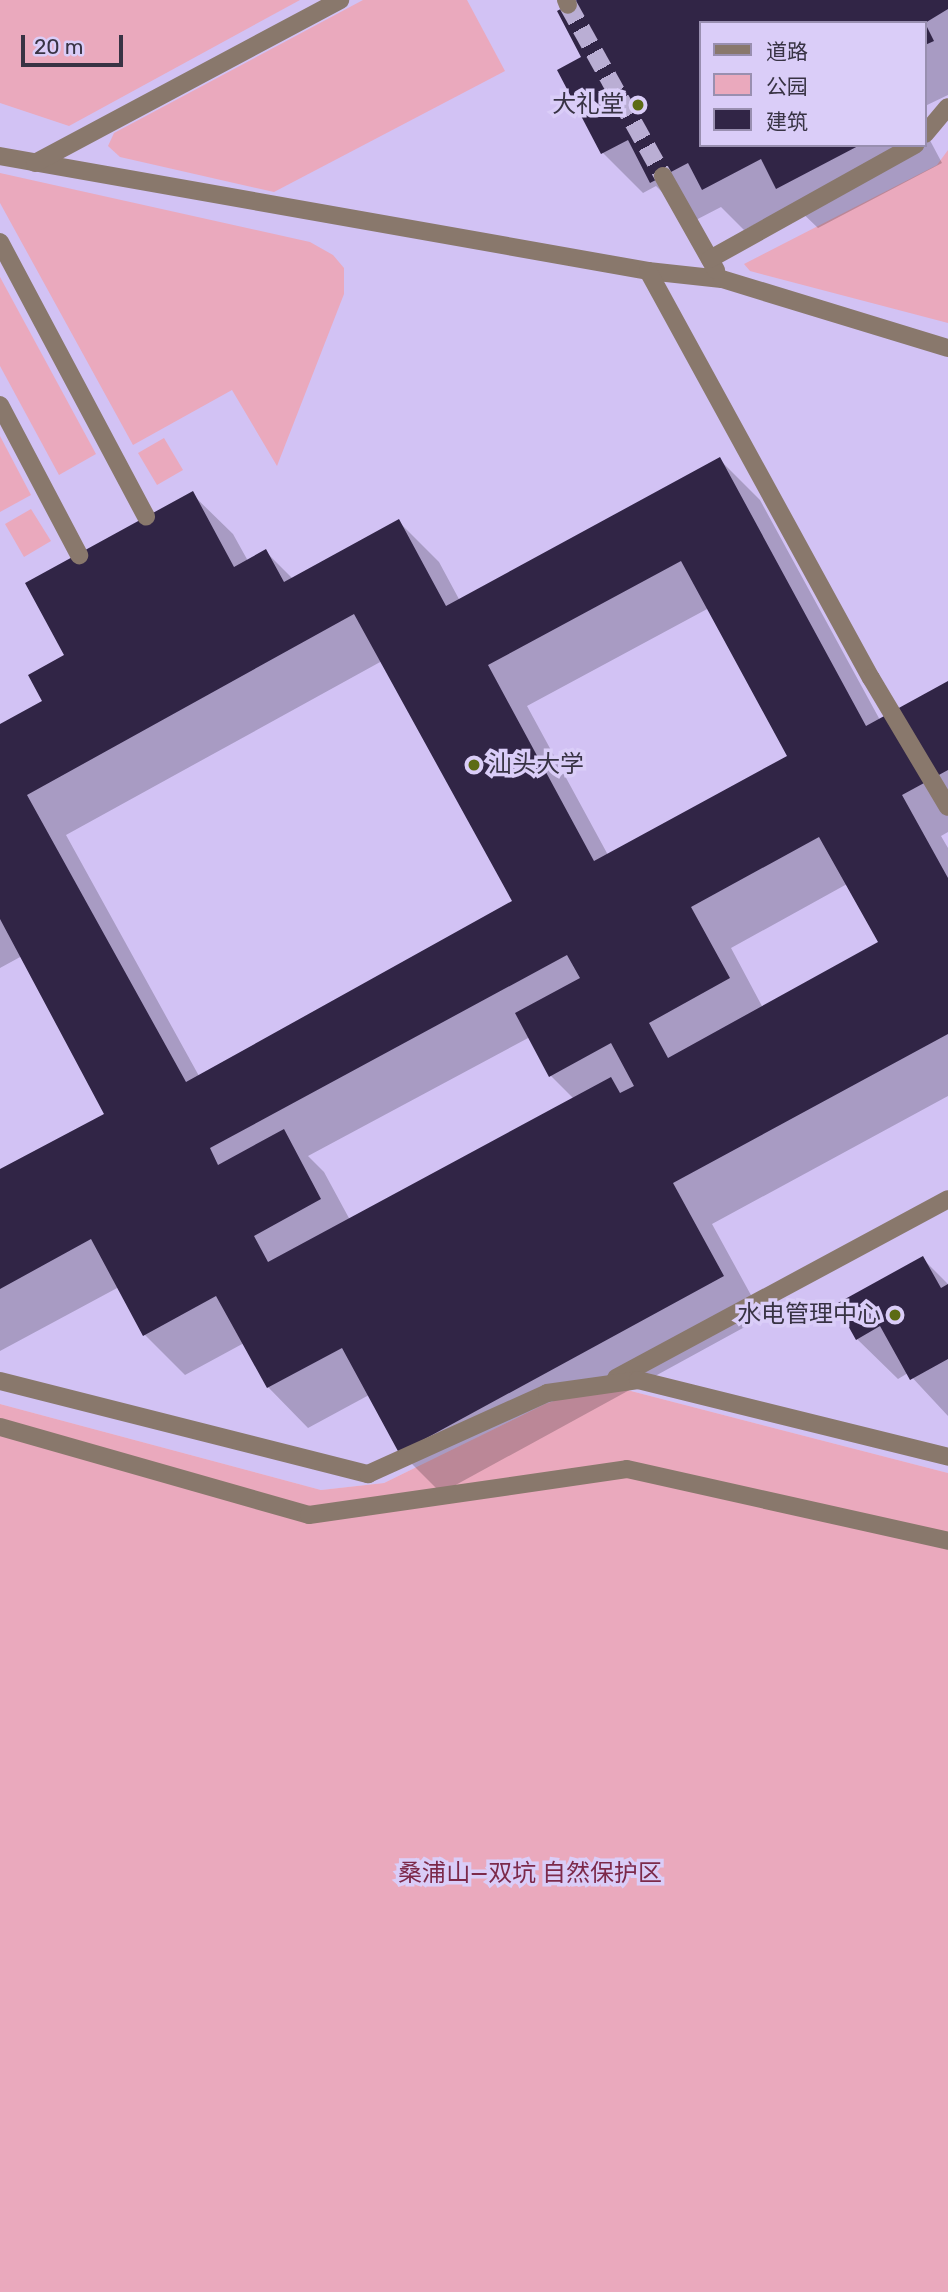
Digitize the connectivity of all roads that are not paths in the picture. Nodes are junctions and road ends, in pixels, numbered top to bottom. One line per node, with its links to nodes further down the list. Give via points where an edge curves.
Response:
1 (340, 0): 6 (street)
2 (948, 107): 3 (street)
3 (927, 132)
4 (911, 147): 9 (street)
5 (0, 156): 6 (street)
6 (34, 163): 10 (street)
7 (663, 176): 9 (street)
8 (0, 242): 14 (street)
9 (710, 259): 11 (street)
10 (648, 271): 11 (street); 16 (street, via 871,678)
11 (722, 279): 12 (street)
12 (948, 348)
13 (0, 405): 15 (street)
14 (145, 517)
15 (79, 555)
16 (948, 807)
17 (948, 1199): 19 (street)
18 (0, 1381): 19 (street, via 368,1474 547,1393)
19 (604, 1384): 21 (street, via 638,1380)
20 (0, 1427): 22 (street, via 309,1515 627,1469)
21 (948, 1457)
22 (948, 1541)

